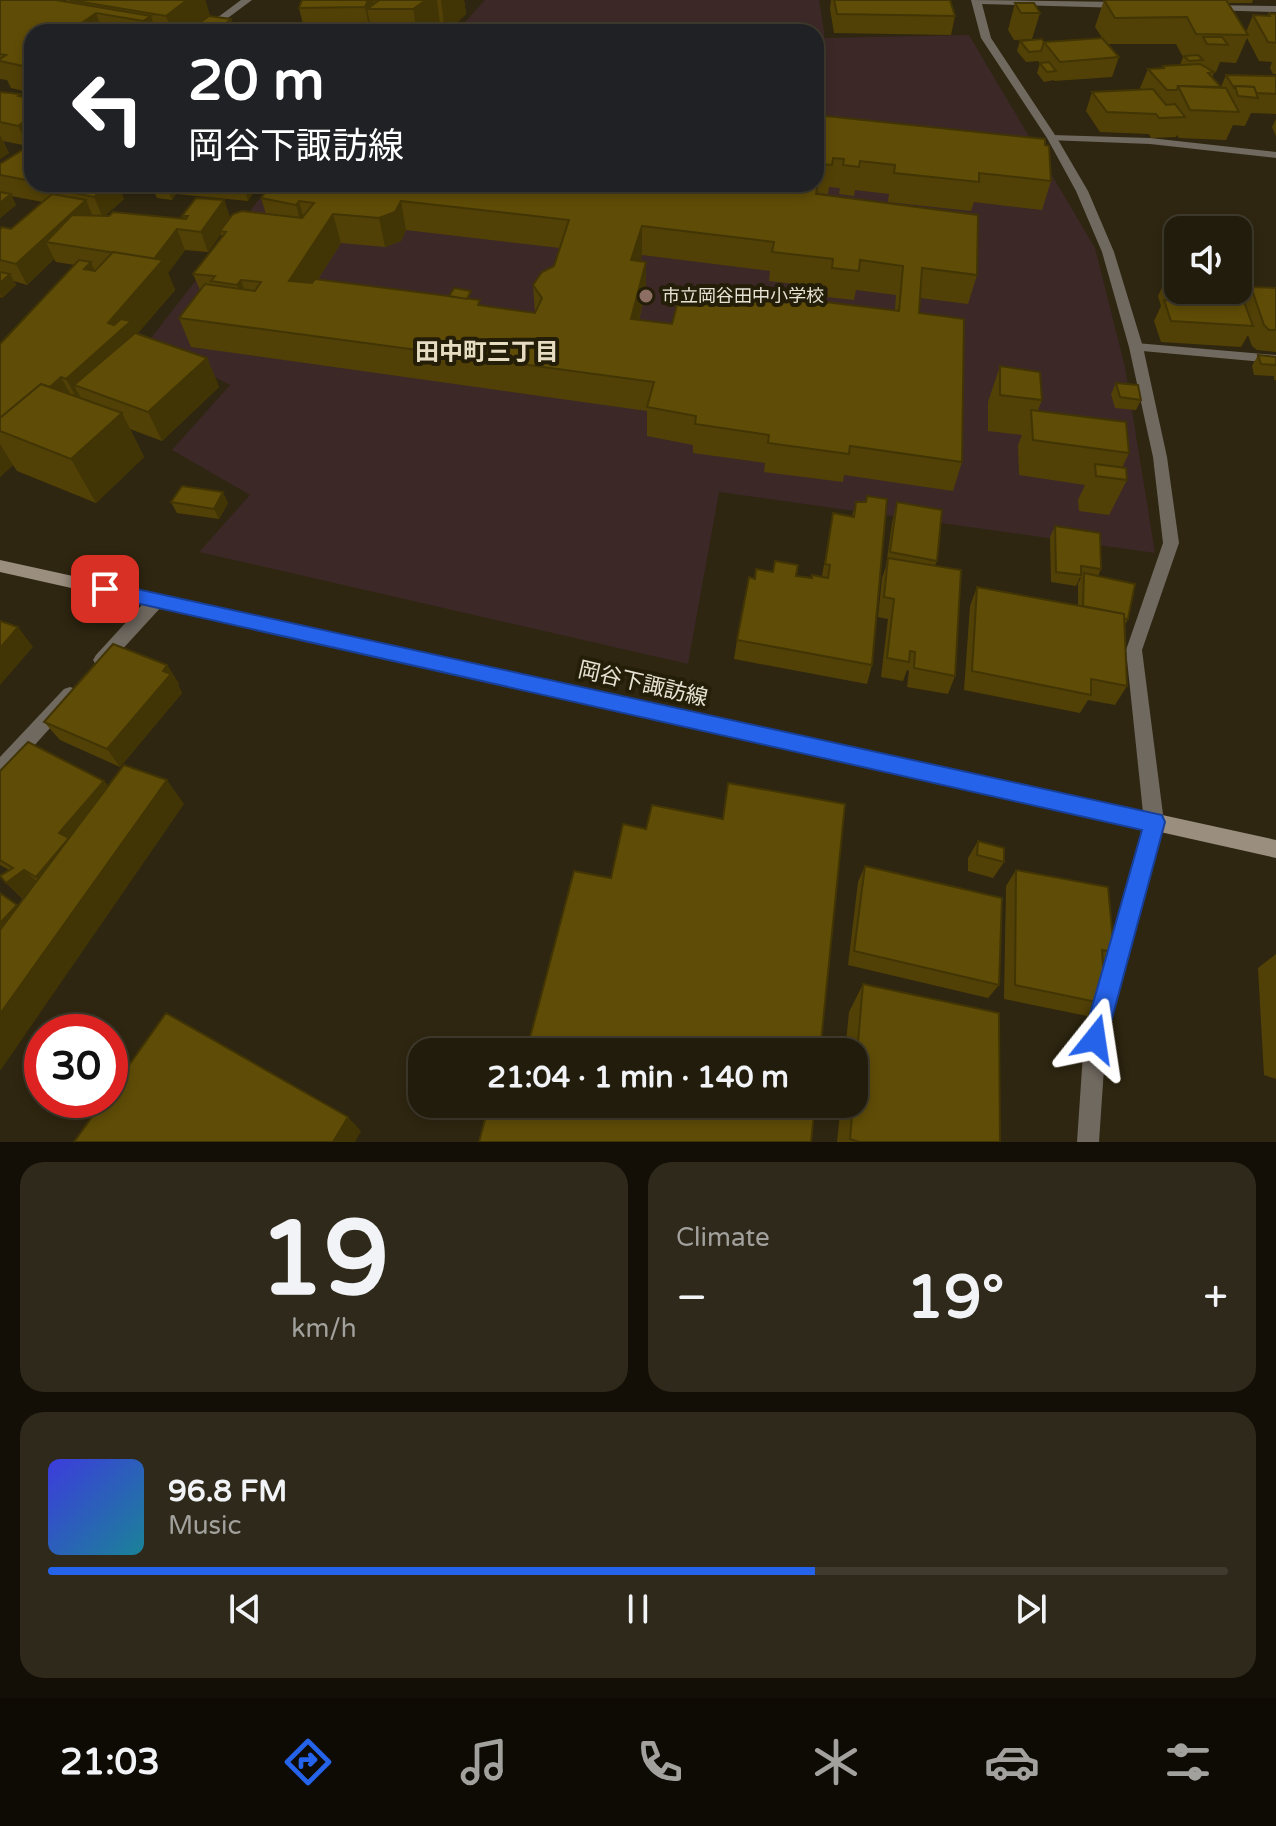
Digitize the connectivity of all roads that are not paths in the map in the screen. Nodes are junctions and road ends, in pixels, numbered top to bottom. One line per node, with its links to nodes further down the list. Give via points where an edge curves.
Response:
1 (247, 0): 6 (street)
2 (976, 1): 3 (street); 7 (street, via 986,38)
3 (1134, 5)
4 (1197, 7): 5 (street)
5 (1276, 9)
6 (214, 24)
7 (1052, 138): 8 (street, via 1150,141); 9 (street, via 1108,252)
8 (1276, 155)
9 (1136, 347): 10 (street); 14 (street, via 1160,457 1171,543 1134,650)
10 (1276, 359)
11 (0, 566): 12 (main road, 岡谷下諏訪線)
12 (157, 600): 13 (street); 14 (main road, 岡谷下諏訪線)
13 (0, 770)
14 (1154, 822): 15 (main road, 岡谷下諏訪線); 16 (street, via 1095,1039)
15 (1276, 849)
16 (1088, 1142)

